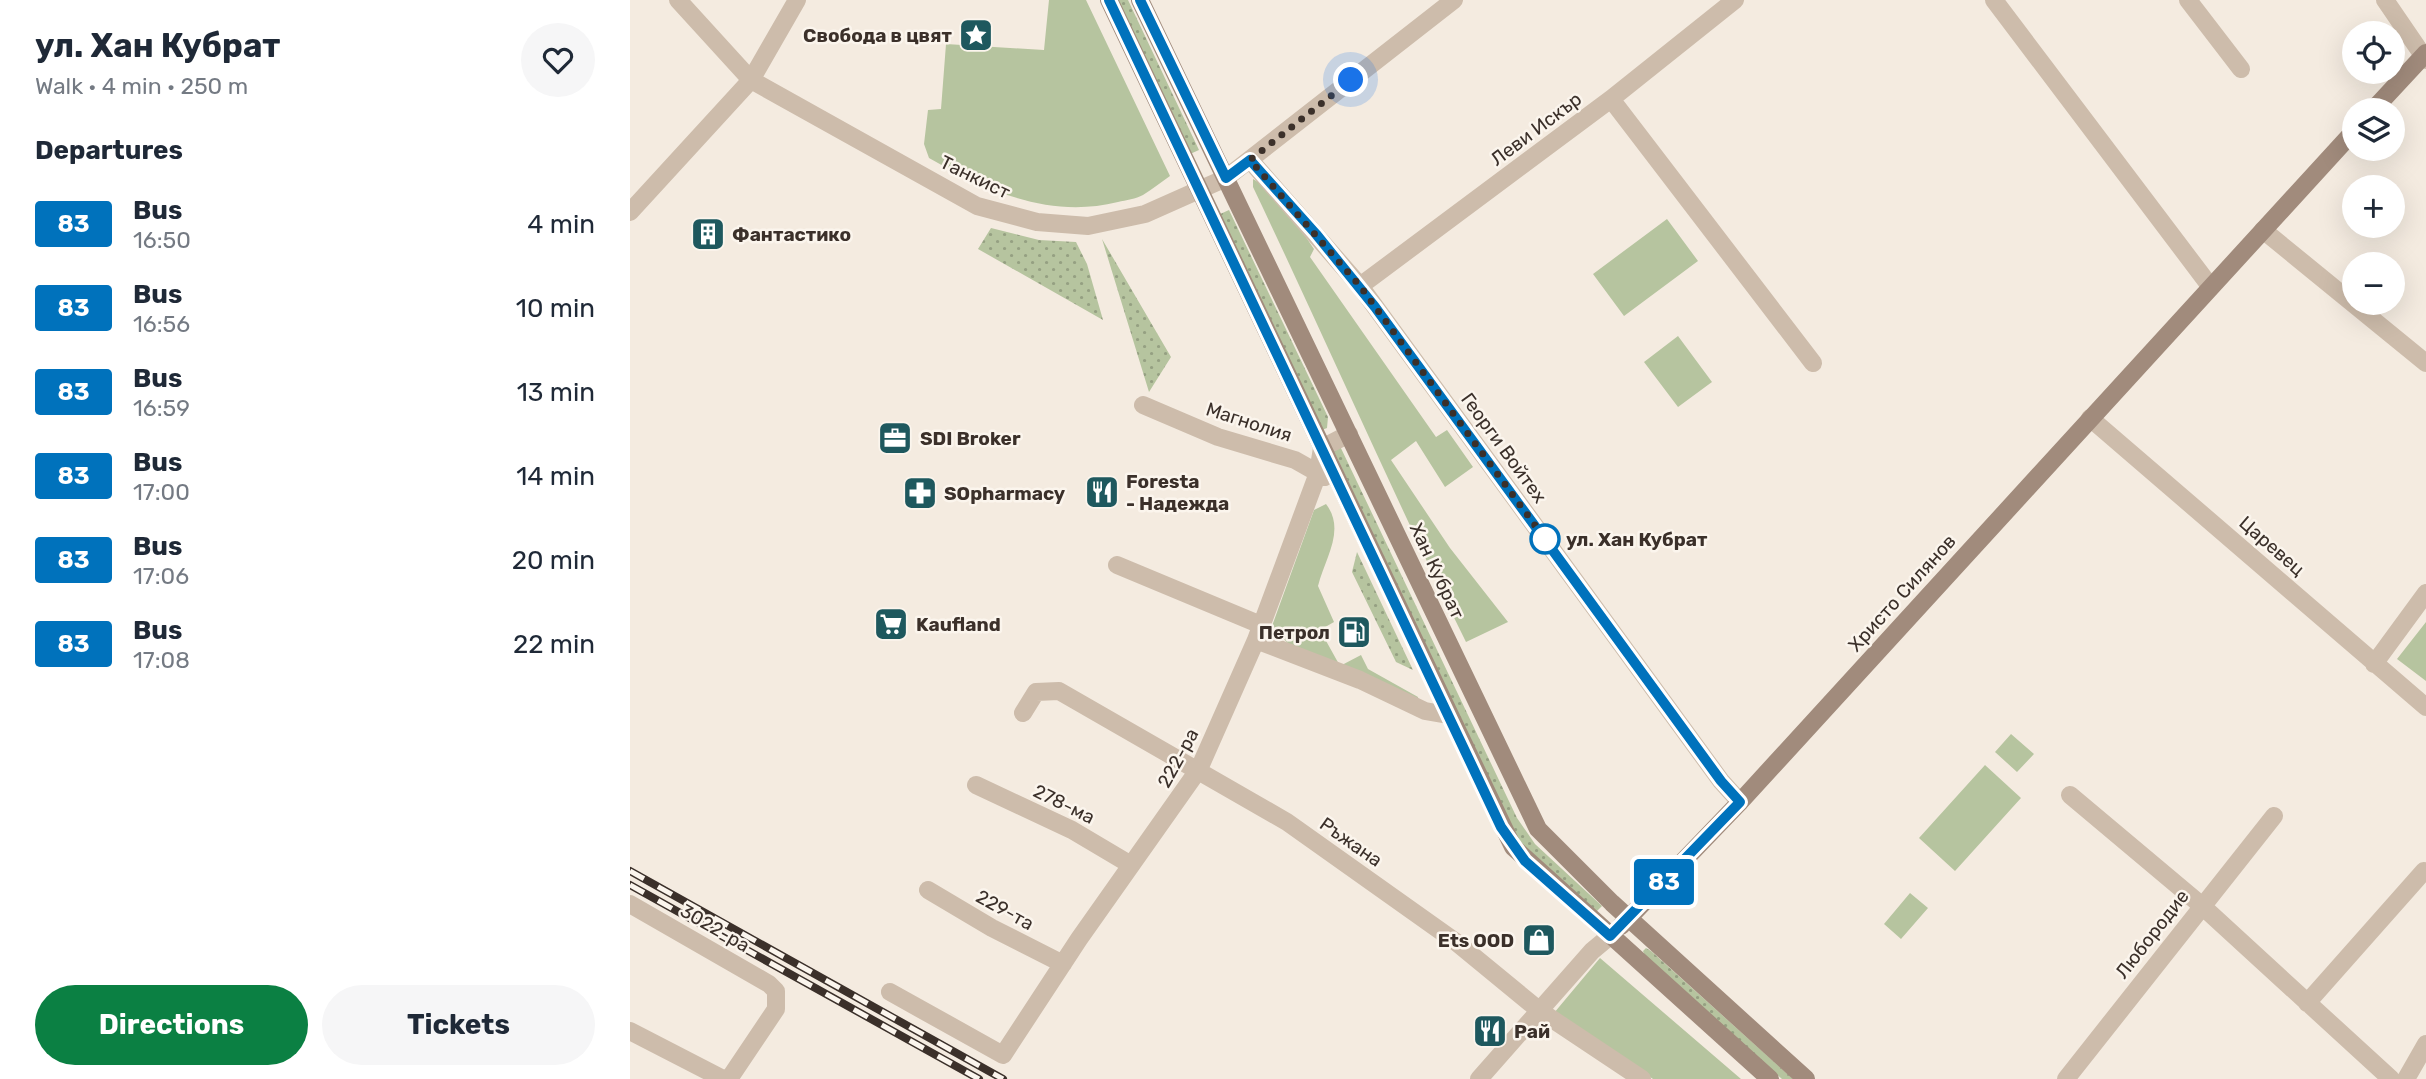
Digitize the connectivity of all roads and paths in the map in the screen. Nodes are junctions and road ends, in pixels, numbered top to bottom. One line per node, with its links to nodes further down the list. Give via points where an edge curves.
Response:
1 (678, 0): 12 (street, Танкист)
2 (797, 0): 12 (street)
3 (1109, 0): 18 (street)
4 (1140, 0): 17 (street, Хан Кубрат)
5 (1454, 0): 16 (street, Танкист)
6 (1735, 0): 14 (street, Леви Искър)
7 (1994, 0): 22 (street)
8 (2188, 0): 11 (street)
9 (2385, 0): 10 (street)
10 (2425, 56): 13 (street)
11 (2241, 69)
12 (751, 80): 18 (street, Танкист, via 977,206 1008,216 1088,226 1145,214); 19 (street)
13 (2385, 98)
14 (1611, 99): 21 (street, Леви Искър); 23 (street)
15 (2342, 144): 20 (street, Христо Силянов)
16 (1250, 160): 17 (street, Танкист); 21 (street, Георги Войтех)
17 (1226, 178): 18 (street, Танкист); 27 (street, Хан Кубрат)
18 (1200, 192): 28 (street)
19 (630, 212)
20 (2263, 230): 22 (street, Христо Силянов); 24 (street)
21 (1360, 286): 41 (street, Георги Войтех)
22 (2210, 286): 26 (street, Христо Силянов)
23 (1813, 363)
24 (2426, 363)
25 (1143, 405): 29 (street, Магнолия, via 1218,437 1295,460)
26 (2090, 418): 34 (street, Царевец); 41 (street, Христо Силянов)
27 (1349, 434): 28 (street); 48 (street, Хан Кубрат, via 1538,829)
28 (1322, 448): 29 (street, 222-ра); 30 (street)
29 (1318, 473): 30 (street, Магнолия); 33 (street, 222-ра)
30 (1338, 485): 37 (street)
31 (1117, 565): 33 (street)
32 (2426, 593): 34 (street)
33 (1258, 632): 37 (street, via 1425,710); 38 (street, 222-ра)
34 (2374, 664): 35 (street, Царевец)
35 (2426, 707)
36 (1023, 713): 38 (street, Ръжана, via 1036,692 1059,691)
37 (1448, 715): 49 (street, via 1513,847)
38 (1199, 769): 43 (street, 222-ра); 53 (street, Ръжана, via 1287,822 1456,942)
39 (976, 785): 43 (street, 278-ма, via 1072,830)
40 (2070, 795): 47 (street)
41 (1740, 802): 48 (street, Христо Силянов)
42 (2274, 816): 47 (street, Любородие)
43 (1131, 865): 50 (street, 222-ра)
44 (2424, 872): 52 (street)
45 (928, 890): 50 (street, 229-та)
46 (630, 904): 57 (street, 3022-ра, via 776,991 776,1009)
47 (2201, 905): 52 (street); 62 (street, Любородие)
48 (1630, 918): 49 (street, Христо Силянов); 61 (street, Хан Кубрат)
49 (1610, 936): 53 (street, Христо Силянов); 60 (street)
50 (1063, 964): 51 (street, 222-ра, via 1003,1055)
51 (890, 992)
52 (2307, 1003): 63 (street)
53 (1540, 1011): 58 (street, Христо Силянов); 59 (street, Ръжана)
54 (630, 1031): 56 (street)
55 (2426, 1044): 64 (street)
56 (723, 1079)
57 (729, 1079)
58 (1479, 1079)
59 (1642, 1079)
60 (1770, 1079)
61 (1806, 1079)
62 (2066, 1079)
63 (2390, 1079)
64 (2406, 1079)

